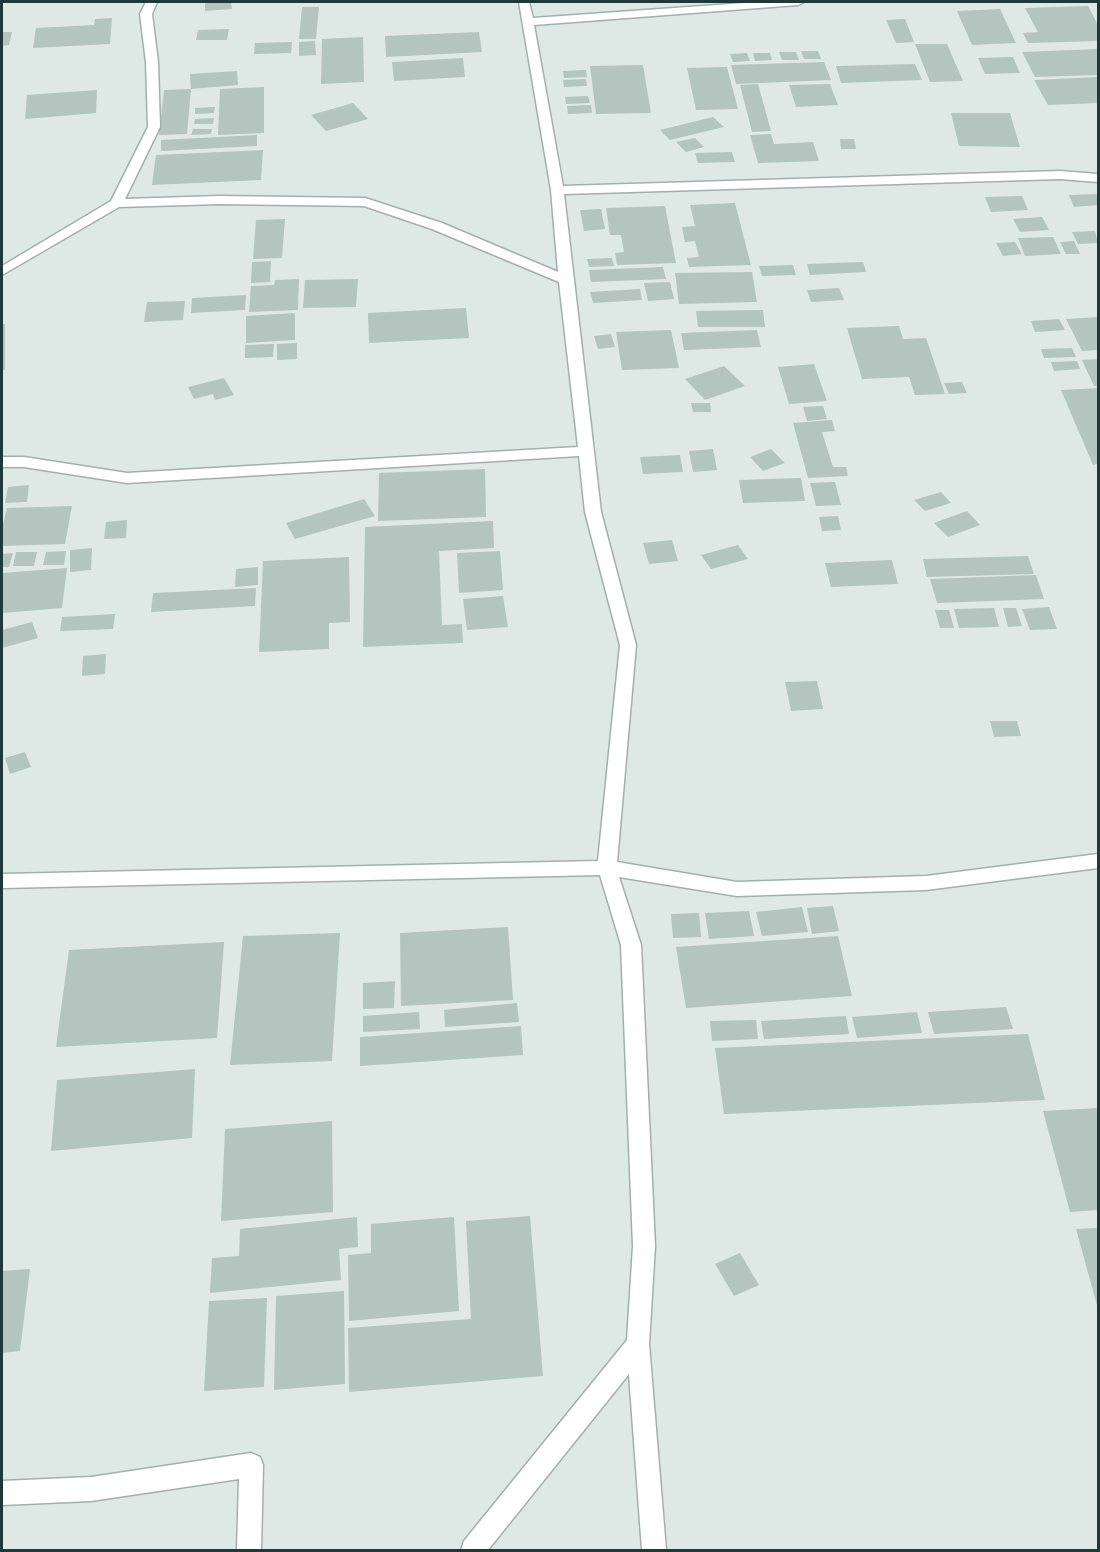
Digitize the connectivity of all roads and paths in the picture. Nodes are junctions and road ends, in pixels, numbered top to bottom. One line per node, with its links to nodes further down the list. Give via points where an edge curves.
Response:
1 (151, 2): 7 (street, via 146,14 154,127)
2 (524, 2): 4 (street)
3 (798, 2): 4 (street)
4 (529, 22): 6 (street)
5 (1098, 176): 6 (street)
6 (557, 190): 9 (street)
7 (116, 203): 8 (street); 9 (street, via 365,202 437,226)
8 (2, 271)
9 (566, 280): 10 (street)
10 (586, 451): 11 (street, via 127,478); 13 (street, via 593,512 628,645)
11 (2, 462)
12 (1098, 861): 13 (street, via 926,883 737,889)
13 (607, 868): 14 (street); 15 (street, via 631,945 644,1246)
14 (2, 881)
15 (638, 1344): 18 (street); 19 (street)
16 (2, 1493): 17 (street, via 91,1489 251,1465)
17 (249, 1551)
18 (473, 1551)
19 (654, 1551)

